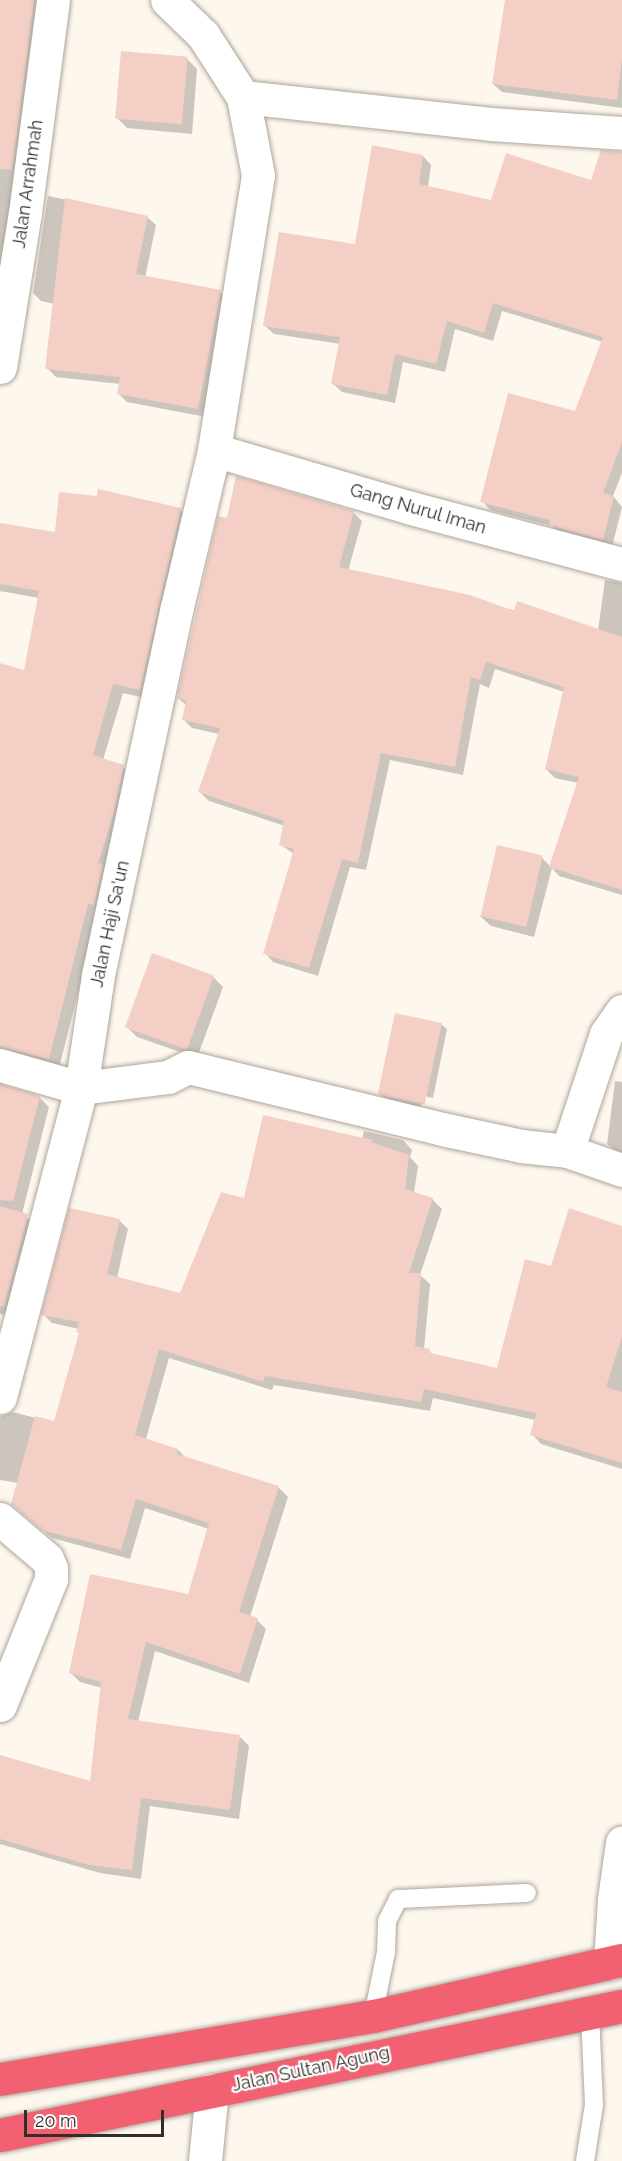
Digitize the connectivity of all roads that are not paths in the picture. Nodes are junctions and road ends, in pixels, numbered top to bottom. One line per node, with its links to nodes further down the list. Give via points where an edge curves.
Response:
1 (53, 0): 5 (street, Jalan Arrahmah)
2 (167, 0): 3 (street, via 203,35)
3 (243, 97): 4 (street, via 491,124); 6 (street, Jalan Haji Sa'un, via 258,175)
4 (622, 133)
5 (1, 351)
6 (214, 450): 7 (street, Gang Nurul Iman); 10 (street, Jalan Haji Sa'un, via 98,975)
7 (622, 564)
8 (622, 1011): 11 (street, via 606,1034)
9 (0, 1065): 10 (street)
10 (81, 1088): 11 (street, via 168,1077 188,1067 442,1129 521,1146); 13 (street, Jalan Haji Sa'un)
11 (567, 1151): 12 (street)
12 (622, 1170)
13 (0, 1396)
14 (0, 1519): 15 (street, via 39,1551 51,1568 49,1587)
15 (0, 1705)
16 (622, 1843): 18 (street, via 614,1899)
17 (527, 1893): 21 (lane, via 398,1899 387,1921 386,1952)
18 (616, 1962): 21 (highway)
19 (622, 2006): 20 (highway, Jalan Sultan Agung)
20 (590, 2012): 23 (highway, Jalan Sultan Agung); 26 (lane, via 594,2105)
21 (374, 2016): 22 (highway)
22 (0, 2079)
23 (212, 2090): 24 (highway, Jalan Sultan Agung); 25 (street)
24 (0, 2135)
25 (205, 2161)
26 (585, 2161)

